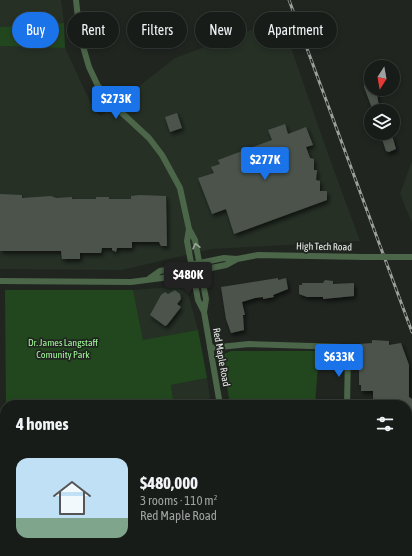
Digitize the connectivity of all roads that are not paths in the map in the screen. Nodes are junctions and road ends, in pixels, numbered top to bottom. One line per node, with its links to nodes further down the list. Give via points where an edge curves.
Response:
1 (76, 0): 2 (street, Red Maple Road, via 80,36 89,67 98,86 149,138 162,155 180,188)
2 (189, 229): 5 (street, Red Maple Road, one-way to 2, via 195,240); 6 (street, Red Maple Road, via 187,241)
3 (412, 257): 4 (street, High Tech Road, bridge, via 258,255)
4 (237, 259): 5 (street, High Tech Road, via 224,258); 7 (street, High Tech Road, via 226,265)
5 (199, 263): 6 (street, High Tech Road); 7 (street, Red Maple Road)
6 (192, 264): 8 (street, Red Maple Road); 9 (street, High Tech Road, via 160,271)
7 (200, 271): 8 (street, High Tech Road); 11 (street, Red Maple Road, via 206,299)
8 (192, 272): 9 (street, High Tech Road); 11 (street, Red Maple Road, via 198,300)
9 (150, 278): 10 (street, High Tech Road, via 131,282)
10 (0, 281)
11 (204, 312): 12 (street, Red Maple Road)
12 (210, 348): 13 (street, Red Maple Road); 14 (street, via 249,344 344,347 348,353)
13 (219, 400)
14 (348, 400)

